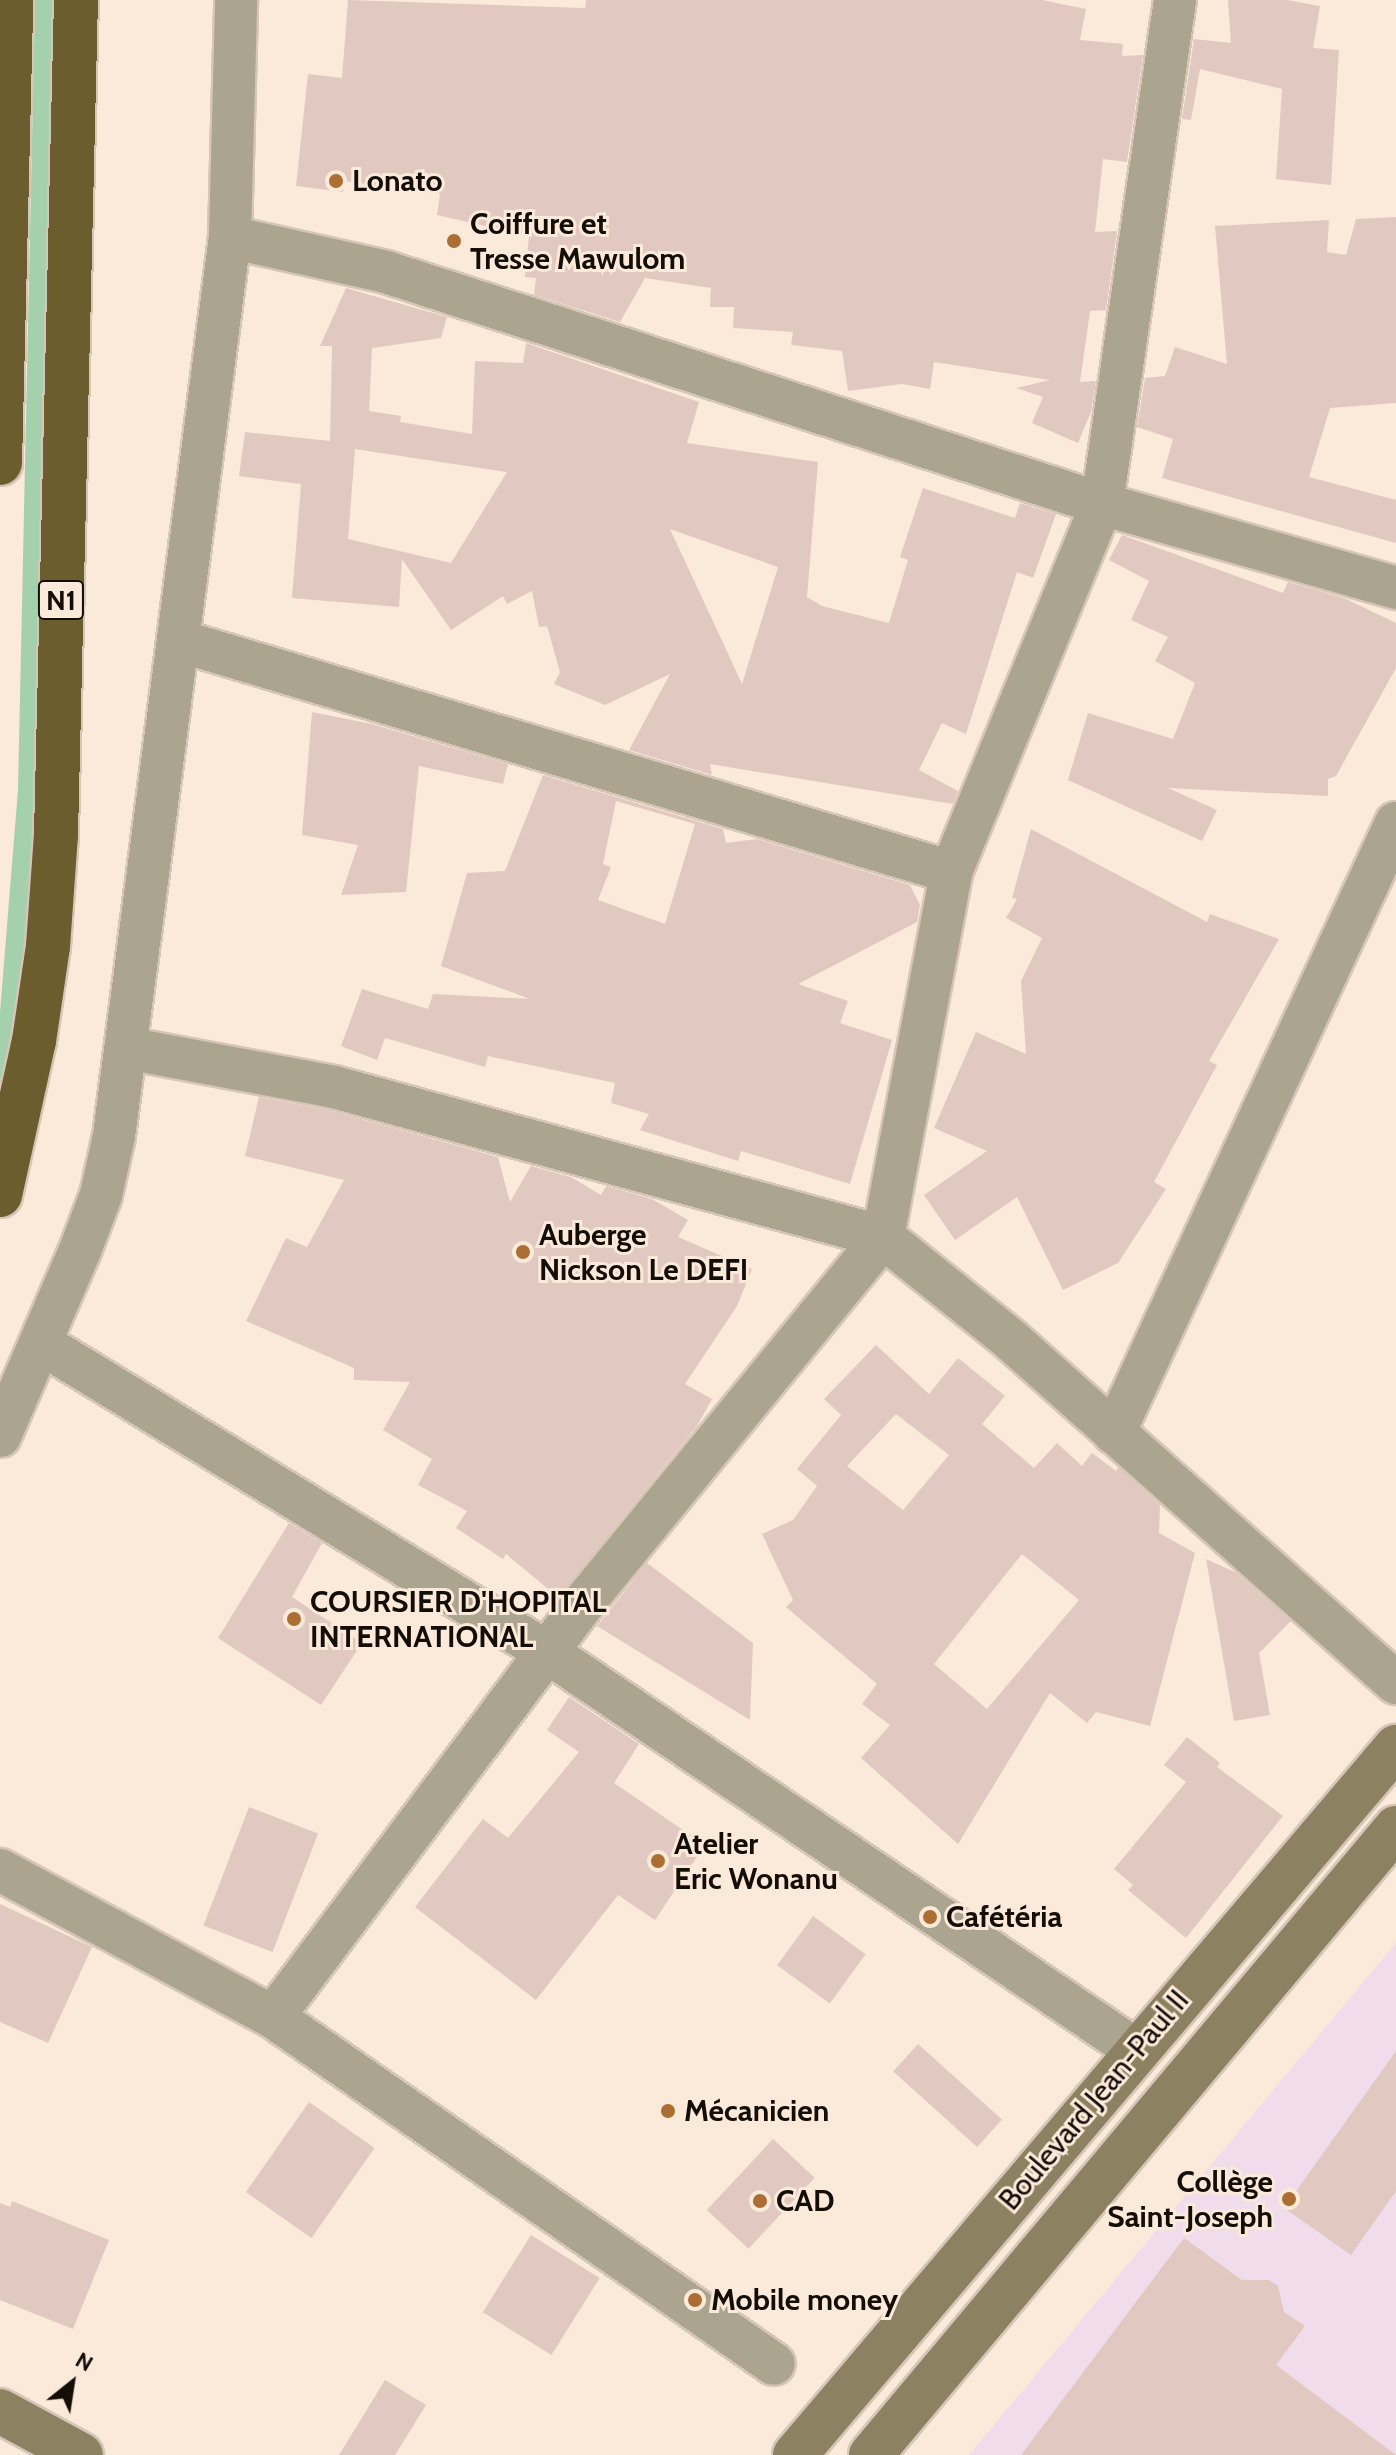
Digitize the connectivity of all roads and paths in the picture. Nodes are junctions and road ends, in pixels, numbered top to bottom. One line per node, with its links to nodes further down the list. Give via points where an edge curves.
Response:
1 (11, 0): 6 (highway)
2 (76, 0): 13 (highway, N1, via 54,867 34,1041)
3 (236, 0): 5 (street)
4 (1175, 0): 7 (street)
5 (230, 237): 7 (street, via 386,272); 9 (street)
6 (0, 463)
7 (1102, 504): 8 (street); 11 (street)
8 (1396, 588)
9 (180, 641): 11 (street); 12 (street)
10 (1396, 823): 16 (street)
11 (951, 872): 14 (street)
12 (126, 1048): 14 (street, via 334,1087); 15 (street, via 101,1195)
13 (0, 1195)
14 (883, 1237): 16 (street); 18 (street, via 586,1600)
15 (42, 1344): 17 (street); 18 (street)
16 (1114, 1433): 19 (street)
17 (0, 1436)
18 (550, 1654): 23 (street); 24 (street)
19 (1396, 1683)
20 (1396, 1747): 24 (main road, Boulevard Jean-Paul II)
21 (1396, 1828): 29 (main road, Boulevard Jean-Paul II)
22 (0, 1870): 23 (street)
23 (273, 2017): 25 (street)
24 (1136, 2050): 28 (main road, Boulevard Jean-Paul II)
25 (774, 2364)
26 (0, 2411): 27 (main road)
27 (81, 2455)
28 (795, 2455)
29 (871, 2455)

